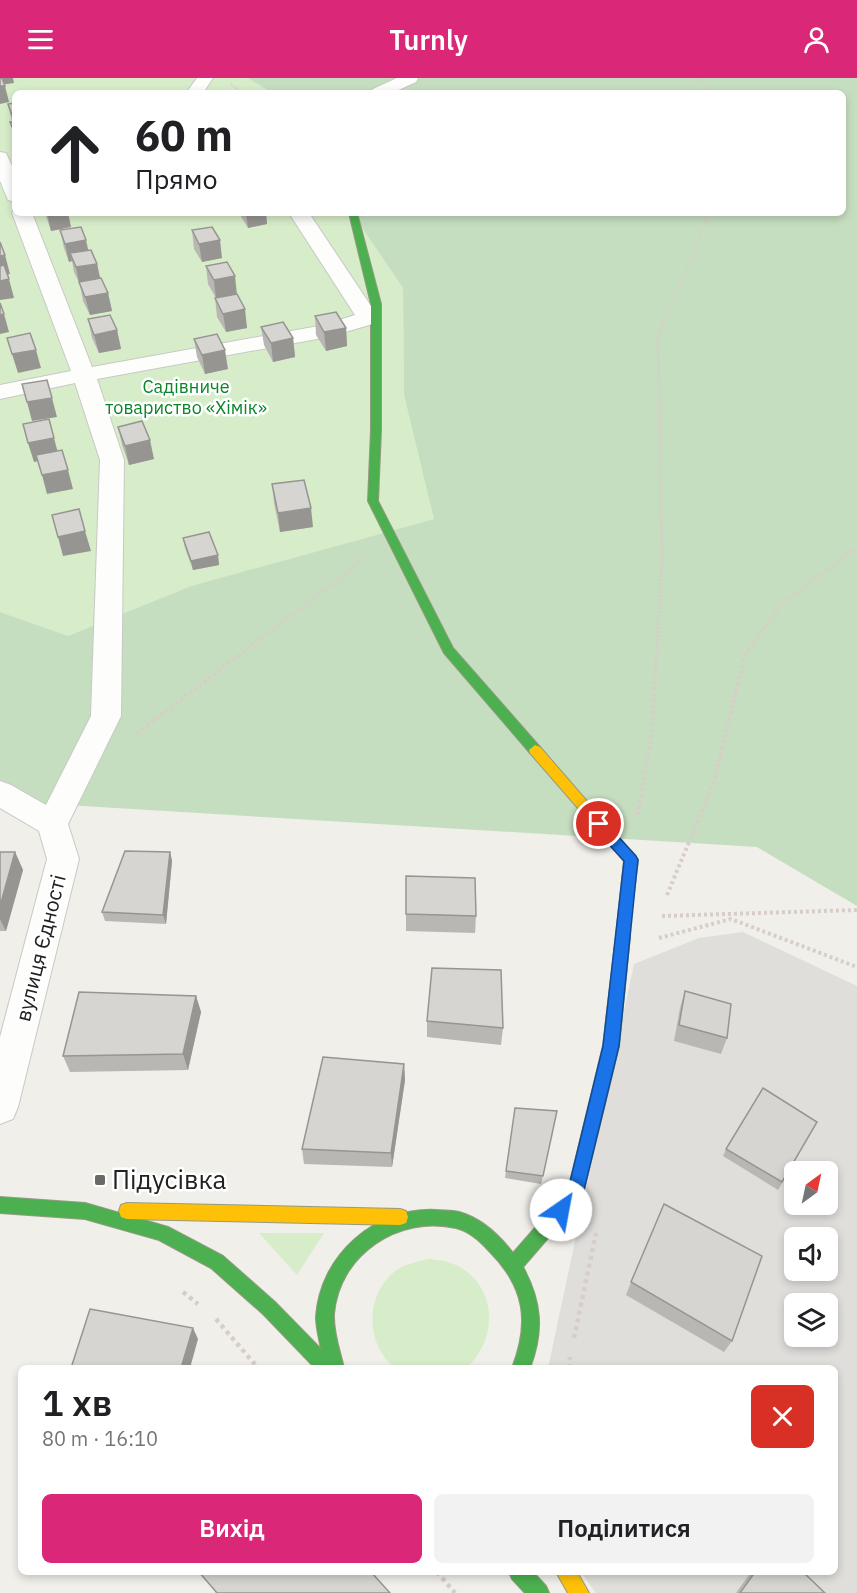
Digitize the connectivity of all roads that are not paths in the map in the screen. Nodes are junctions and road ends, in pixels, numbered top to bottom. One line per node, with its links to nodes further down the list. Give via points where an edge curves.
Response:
1 (410, 78): 2 (street)
2 (385, 90)
3 (0, 158): 4 (street)
4 (12, 188)
5 (22, 216): 8 (street)
6 (301, 216): 8 (street, via 368,318 328,331)
7 (354, 216): 16 (street, via 376,304 373,501 448,650 631,860 611,1046 575,1194)
8 (84, 375): 9 (street); 11 (street, via 112,460 106,716)
9 (0, 392)
10 (0, 793): 11 (street)
11 (52, 824): 12 (street, вулиця Єдності, via 63,859)
12 (0, 1107)
13 (0, 1205): 14 (street)
14 (85, 1211): 15 (street); 17 (street, via 162,1233 217,1262)
15 (407, 1217): 16 (street, via 456,1219 479,1229 500,1244); 18 (street, via 367,1236 336,1272 324,1319)
16 (515, 1264): 19 (street, via 527,1287 532,1313)
17 (325, 1365)
18 (334, 1365)
19 (524, 1365)
20 (522, 1575): 22 (street)
21 (568, 1575): 23 (street)
22 (539, 1593)
23 (579, 1593)

